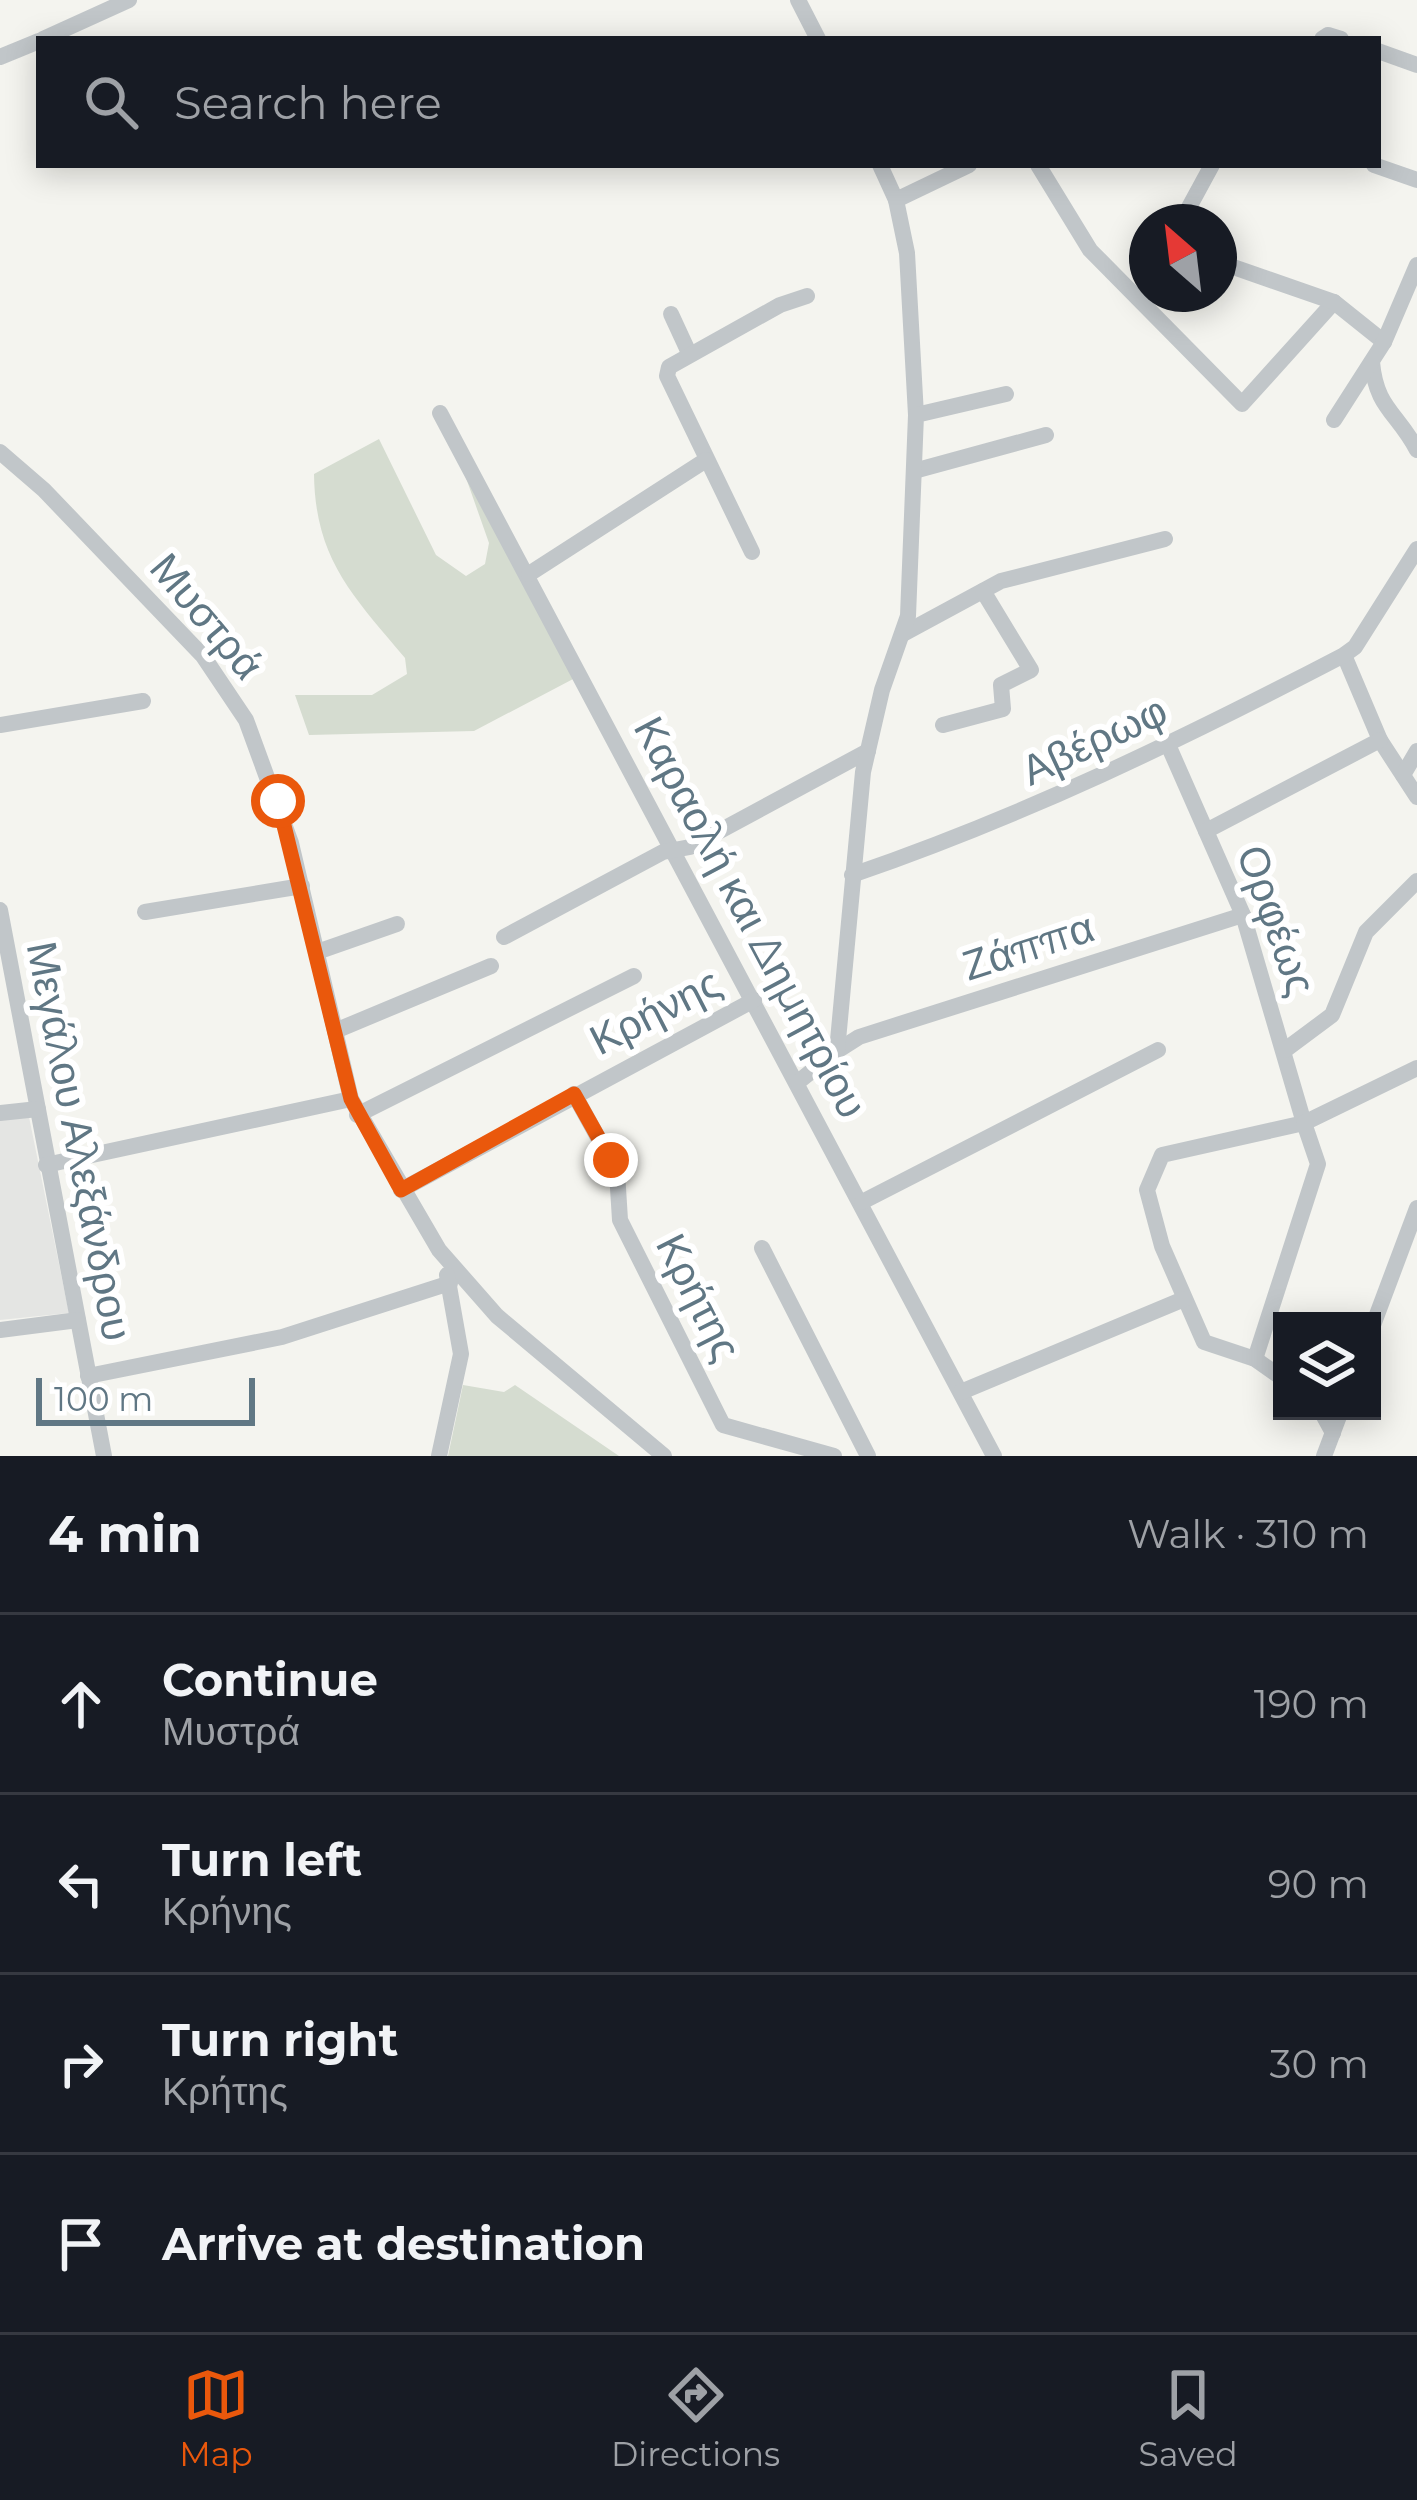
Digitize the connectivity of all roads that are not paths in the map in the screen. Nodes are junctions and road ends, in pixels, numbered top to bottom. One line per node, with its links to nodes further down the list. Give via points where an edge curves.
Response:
1 (129, 0): 3 (street)
2 (798, 0): 4 (street)
3 (50, 36)
4 (816, 36)
5 (36, 42): 7 (street)
6 (1381, 53): 8 (street)
7 (0, 57)
8 (1417, 65)
9 (1381, 167): 14 (street)
10 (881, 168): 15 (street)
11 (963, 168): 15 (street)
12 (1040, 168): 19 (street, via 1090,250)
13 (1210, 168): 16 (street)
14 (1417, 180)
15 (896, 200): 29 (street, via 907,253)
16 (1191, 204)
17 (1417, 265): 24 (street)
18 (1237, 268): 21 (street)
19 (1129, 280)
20 (807, 296): 25 (street)
21 (1334, 302): 22 (street, via 1242,404); 24 (street)
22 (1161, 312)
23 (670, 314): 25 (street)
24 (1384, 342): 26 (street)
25 (689, 353): 34 (street, via 668,376)
26 (1372, 361): 30 (street); 32 (street, via 1375,395)
27 (1006, 394): 29 (street)
28 (440, 413): 39 (street, Καραολή και Δημητρίου)
29 (916, 415): 35 (street)
30 (1334, 419)
31 (1046, 435): 35 (street)
32 (1417, 450)
33 (0, 452): 56 (street, Μυστρά, via 202,656 258,747)
34 (706, 460): 38 (street); 39 (street)
35 (914, 471): 41 (street)
36 (1165, 539): 40 (street)
37 (1417, 549): 42 (street)
38 (752, 552)
39 (529, 574): 53 (street, Καραολή και Δημητρίου)
40 (983, 591): 41 (street); 45 (street, via 1030,670 1001,685 1004,709)
41 (903, 634): 48 (street)
42 (1349, 651): 46 (street); 47 (street, Αβέρωφ)
43 (143, 701): 44 (street)
44 (0, 724)
45 (943, 725)
46 (1380, 740): 50 (street); 52 (street)
47 (1168, 747): 52 (street, Ορφέως); 54 (street, Αβέρωφ, via 992,825)
48 (868, 751): 53 (street); 54 (street)
49 (1417, 751): 50 (street)
50 (1402, 775): 51 (street)
51 (1417, 797)
52 (1206, 831): 59 (street, Ορφέως)
53 (674, 851): 61 (street); 65 (street, Καραολή και Δημητρίου)
54 (852, 875): 69 (street)
55 (1417, 881): 67 (street, via 1366,932 1332,1015)
56 (302, 886): 58 (street); 62 (street, Μυστρά)
57 (0, 910): 74 (street, Μεγάλου Αλεξάνδρου)
58 (145, 912)
59 (1243, 915): 67 (street, Ορφέως); 69 (street, Ζάππα, via 859,1037)
60 (397, 924): 62 (street)
61 (504, 937)
62 (317, 952): 66 (street, Μυστρά)
63 (491, 965): 66 (street)
64 (634, 976): 73 (street)
65 (754, 1000): 71 (street, Καραολή και Δημητρίου); 72 (street, Κρήνης)
66 (335, 1031): 73 (street, Μυστρά)
67 (1285, 1049): 76 (street, Ορφέως)
68 (1158, 1050): 79 (street)
69 (837, 1051): 71 (street, Ζάππα)
70 (1417, 1068): 76 (street)
71 (799, 1082): 79 (street, Καραολή και Δημητρίου)
72 (574, 1094): 78 (street, Κρήνης); 98 (street, Κρήτης, via 617,1172 620,1220 723,1426)
73 (354, 1107): 77 (street); 78 (street, Μυστρά)
74 (38, 1109): 75 (street); 77 (street, Μεγάλου Αλεξάνδρου)
75 (0, 1113)
76 (1304, 1123): 84 (street, via 1162,1155 1147,1190); 88 (street, Ορφέως, via 1318,1164)
77 (46, 1165): 86 (street, Μεγάλου Αλεξάνδρου)
78 (401, 1190): 82 (street, Μυστρά)
79 (862, 1202): 91 (street, Καραολή και Δημητρίου)
80 (1417, 1208): 85 (street)
81 (762, 1248): 99 (street)
82 (439, 1250): 83 (street); 97 (street, Μυστρά, via 497,1316)
83 (450, 1283): 90 (street, via 282,1337); 96 (street, via 461,1354)
84 (1184, 1298): 88 (street, via 1204,1342); 91 (street)
85 (1378, 1312)
86 (78, 1320): 87 (street); 90 (street, Μεγάλου Αλεξάνδρου)
87 (0, 1330)
88 (1256, 1359): 89 (street)
89 (1273, 1371)
90 (88, 1376): 95 (street, Μεγάλου Αλεξάνδρου)
91 (961, 1392): 100 (street, Καραολή και Δημητρίου)
92 (1326, 1420): 94 (street)
93 (1338, 1420): 94 (street)
94 (1333, 1433): 101 (street)
95 (104, 1456)
96 (440, 1456)
97 (664, 1456)
98 (834, 1456)
99 (868, 1456)
100 (994, 1456)
101 (1324, 1456)

